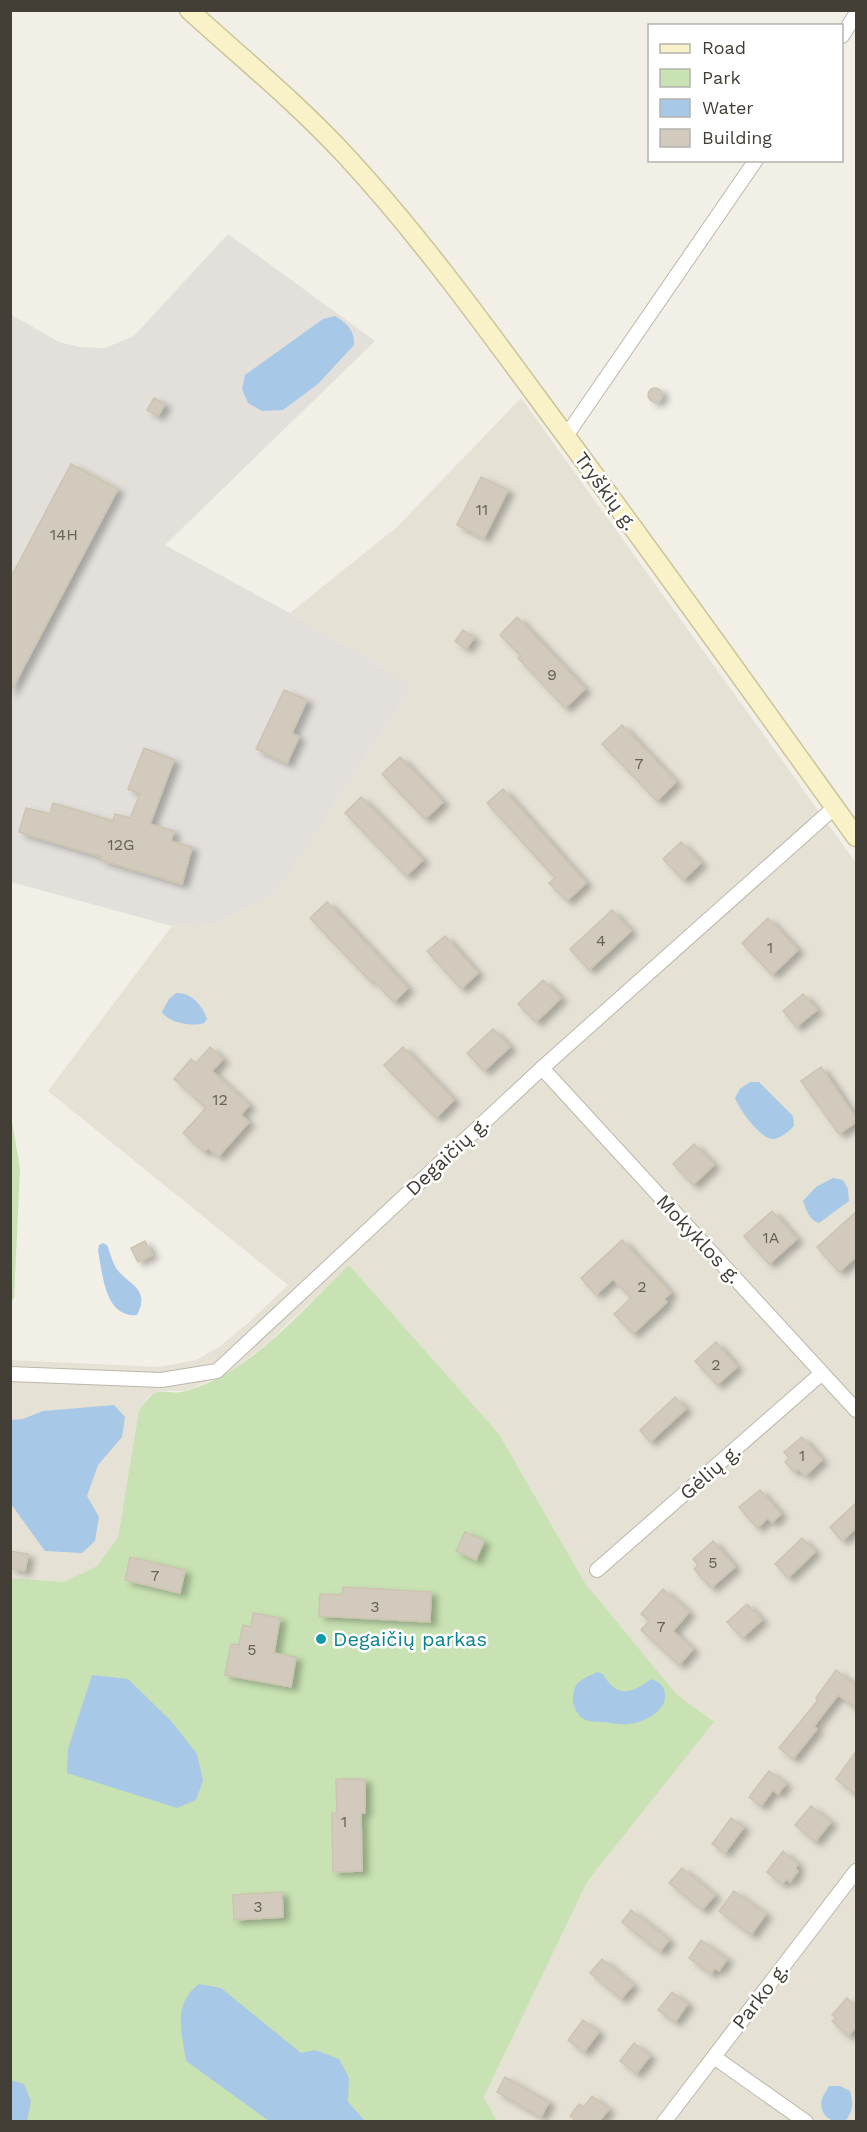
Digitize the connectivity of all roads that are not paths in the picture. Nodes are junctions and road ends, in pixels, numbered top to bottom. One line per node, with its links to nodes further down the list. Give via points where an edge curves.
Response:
1 (189, 10): 5 (main road, Tryškių g., via 345,154 473,311)
2 (856, 14): 3 (street)
3 (843, 34)
4 (755, 162): 5 (street)
5 (566, 436): 6 (main road, Tryškių g.)
6 (835, 807): 7 (main road, Tryškių g.); 8 (street, Degaičių g.)
7 (856, 837)
8 (542, 1068): 9 (street, Mokyklos g.); 10 (street, Degaičių g., via 217,1371 161,1380)
9 (822, 1373): 11 (street, Mokyklos g.); 12 (street, Gėlių g.)
10 (10, 1374)
11 (856, 1410)
12 (597, 1570)
13 (856, 1871): 14 (street, Parko g.)
14 (714, 2056): 15 (street, Parko g.); 16 (street)
15 (664, 2121)
16 (806, 2121)

